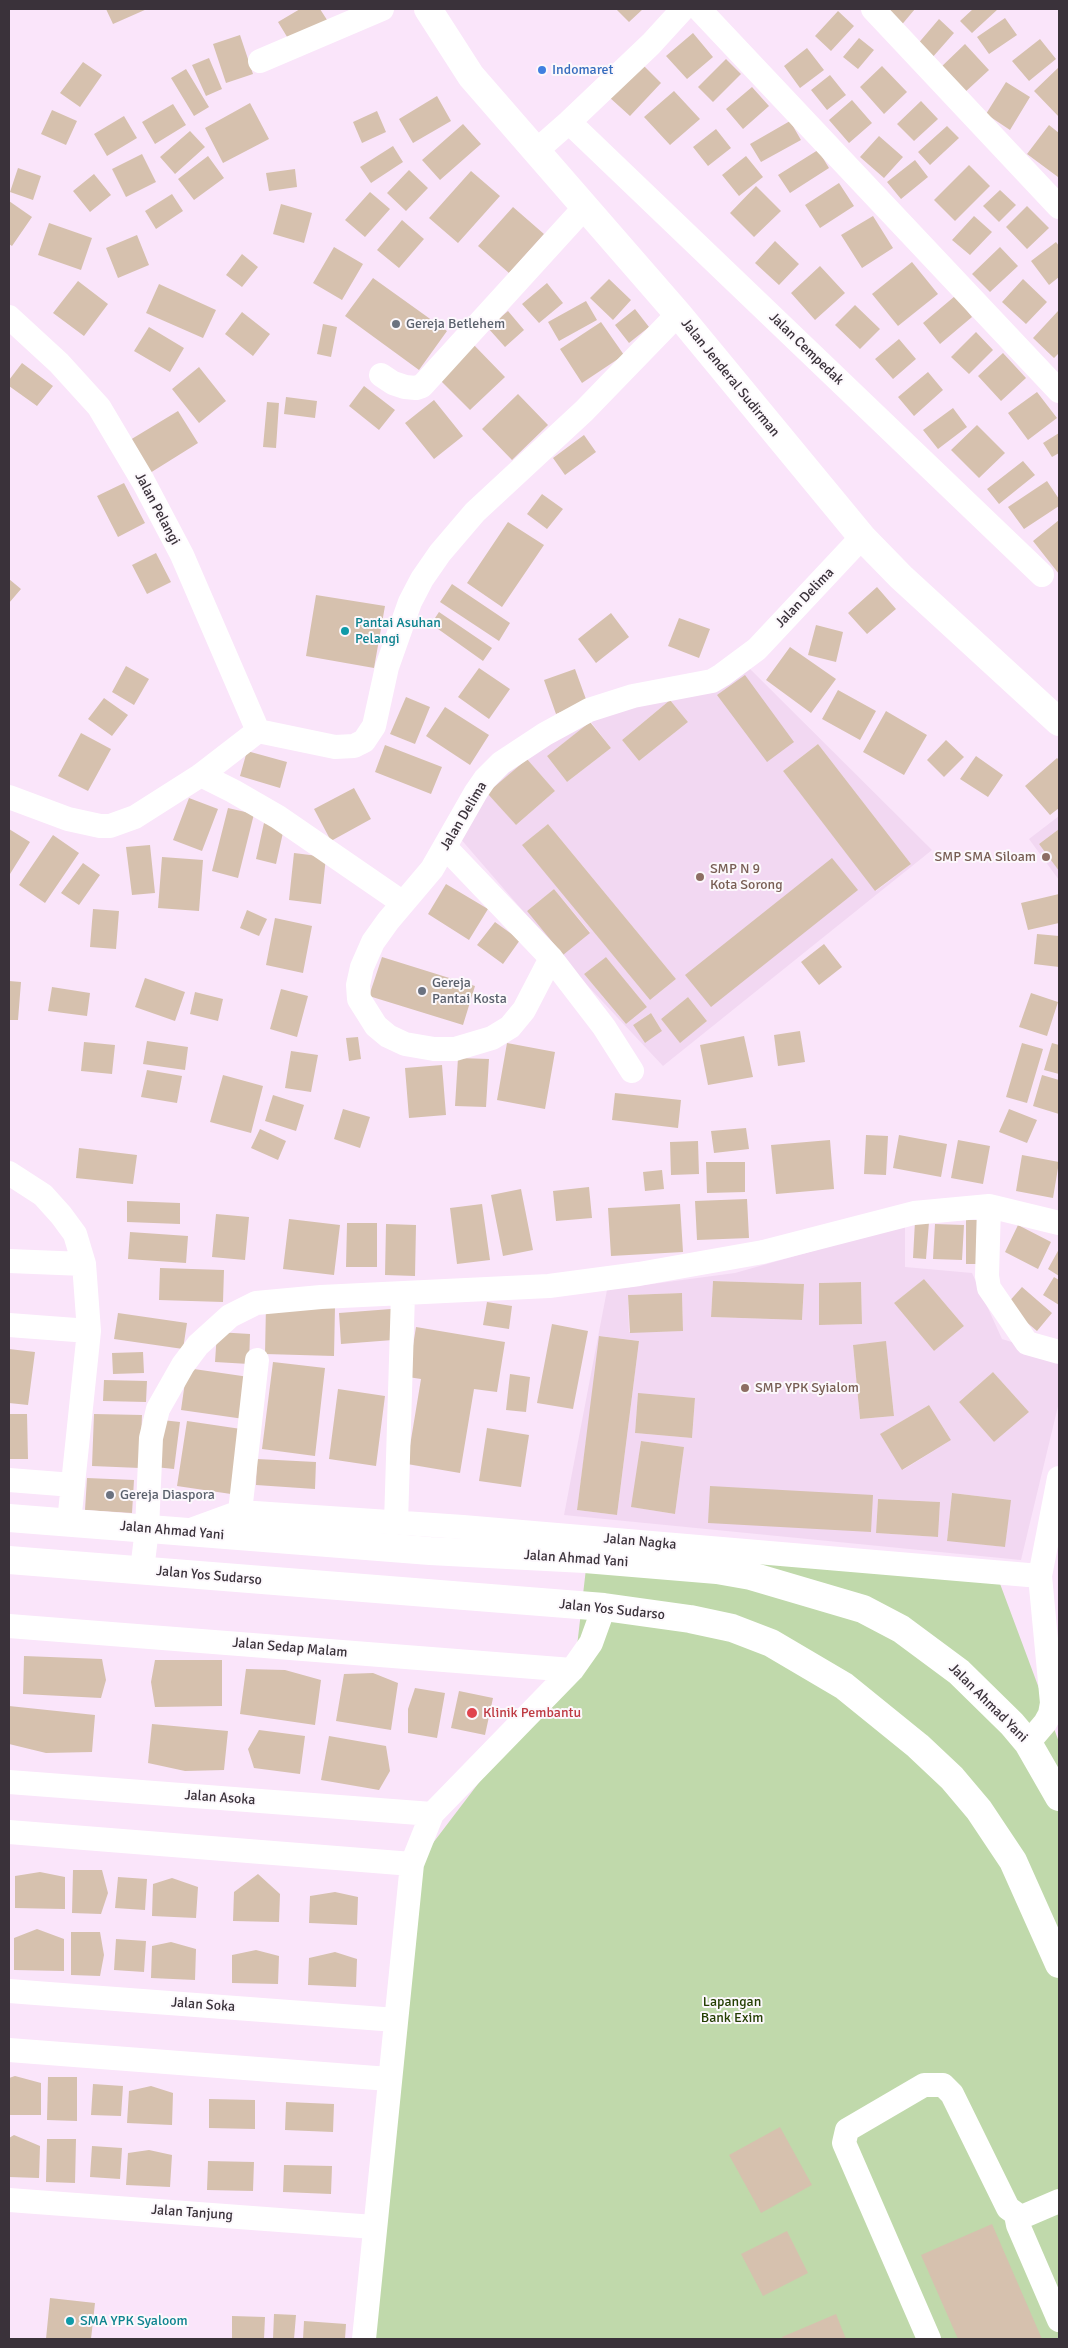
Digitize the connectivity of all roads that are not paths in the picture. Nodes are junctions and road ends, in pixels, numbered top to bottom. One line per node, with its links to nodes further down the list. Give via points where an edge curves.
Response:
1 (382, 9): 6 (street)
2 (428, 9): 8 (main road, Jalan Jenderal Sudirman, via 472,76)
3 (683, 9): 7 (street)
4 (699, 9): 14 (street)
5 (873, 9): 10 (street)
6 (260, 61)
7 (570, 122): 8 (street); 16 (street, Jalan Cempedak)
8 (536, 150): 9 (main road, Jalan Jenderal Sudirman)
9 (585, 207): 11 (main road, Jalan Jenderal Sudirman); 13 (street, via 422,386 405,388)
10 (1059, 207)
11 (678, 314): 15 (main road, Jalan Jenderal Sudirman); 18 (street, via 584,411 476,512 440,553 410,602 388,667 374,726 364,741 354,746 335,747)
12 (9, 317): 18 (street, Jalan Pelangi, via 59,363 99,407 143,480 182,555)
13 (381, 375)
14 (1059, 391)
15 (862, 538): 17 (main road, Jalan Jenderal Sudirman); 21 (street, Jalan Delima, via 757,649 722,675 712,681 633,696 589,710 501,763 476,792)
16 (1042, 575)
17 (1059, 722)
18 (258, 731): 19 (street)
19 (201, 775): 20 (street, via 135,817 110,826 68,818); 22 (street, via 278,817)
20 (9, 797)
21 (445, 847): 22 (street, Jalan Delima, via 432,869); 23 (street)
22 (403, 903): 23 (street, Jalan Delima, via 373,942 358,985 359,999 376,1026 405,1044 455,1049 492,1038 510,1027 521,1015)
23 (552, 958): 24 (street)
24 (632, 1071)
25 (9, 1172): 29 (street, via 43,1195 62,1215 75,1234)
26 (989, 1206): 27 (street); 30 (street, via 914,1213 763,1252 640,1274 549,1286); 33 (street, via 989,1288 1026,1343)
27 (1059, 1223)
28 (9, 1261): 29 (street)
29 (84, 1264): 32 (street)
30 (403, 1294): 41 (street); 42 (street, via 267,1301 243,1309 214,1328 183,1365 158,1409 151,1438)
31 (9, 1325): 32 (street)
32 (89, 1331): 37 (street)
33 (1059, 1352)
34 (257, 1360): 38 (street)
35 (1059, 1478): 46 (street)
36 (9, 1480): 37 (street)
37 (73, 1485): 40 (street)
38 (240, 1512): 41 (street, Jalan Nagka); 43 (street)
39 (9, 1518): 40 (main road, Jalan Ahmad Yani)
40 (69, 1522): 42 (main road, Jalan Ahmad Yani)
41 (396, 1523): 46 (street, Jalan Nagka)
42 (147, 1529): 43 (main road, Jalan Ahmad Yani); 45 (street)
43 (185, 1533): 51 (main road, Jalan Ahmad Yani, via 585,1559 717,1570 751,1576 863,1608 901,1628 959,1672)
44 (9, 1560): 45 (main road, Jalan Yos Sudarso)
45 (142, 1570): 47 (main road, Jalan Yos Sudarso)
46 (1040, 1576): 49 (street)
47 (604, 1607): 50 (street, via 591,1643); 57 (main road, Jalan Yos Sudarso, via 732,1628 787,1651 860,1698 952,1778 979,1810 1013,1861)
48 (9, 1626): 50 (street, Jalan Sedap Malam)
49 (1054, 1658): 51 (street, via 1050,1714)
50 (572, 1670): 54 (street)
51 (1028, 1743): 53 (main road, Jalan Ahmad Yani)
52 (9, 1782): 54 (street, Jalan Asoka)
53 (1059, 1797)
54 (432, 1814): 56 (street)
55 (9, 1832): 56 (street)
56 (412, 1864): 59 (street)
57 (1059, 1964)
58 (9, 1991): 59 (street, Jalan Soka)
59 (396, 2020): 61 (street)
60 (9, 2050): 61 (street)
61 (389, 2079): 65 (street)
62 (9, 2200): 65 (street, Jalan Tanjung)
63 (1059, 2201): 64 (street)
64 (1019, 2216): 66 (street, via 1018,2225); 68 (street, via 1008,2208 952,2094 942,2085 924,2085 847,2130 844,2144)
65 (374, 2226): 67 (street)
66 (1059, 2320)
67 (364, 2339)
68 (929, 2339)

